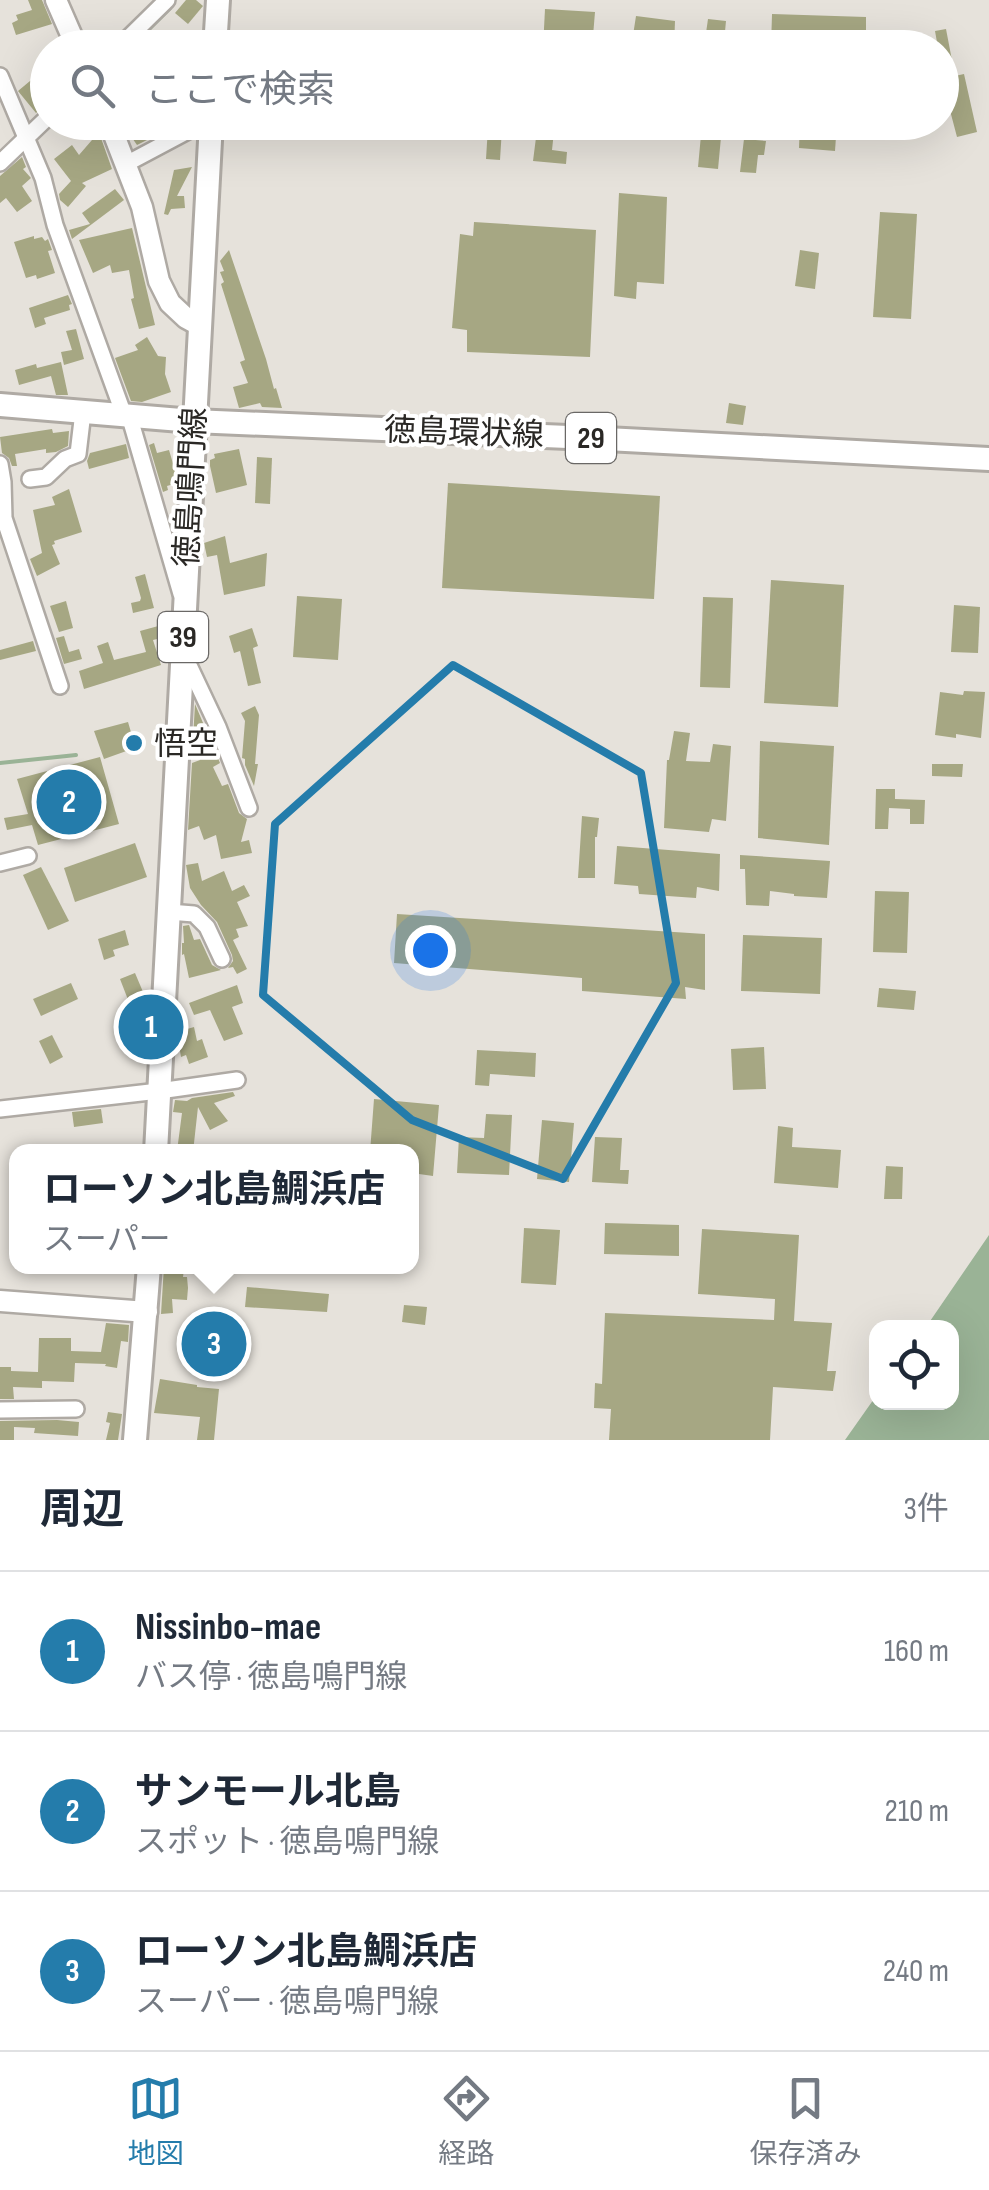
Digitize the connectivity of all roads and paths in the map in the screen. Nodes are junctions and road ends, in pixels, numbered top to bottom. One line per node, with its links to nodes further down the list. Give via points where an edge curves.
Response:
1 (56, 0): 4 (street)
2 (167, 0): 5 (street)
3 (218, 0): 6 (main road)
4 (70, 30)
5 (136, 30)
6 (216, 30)
7 (0, 76): 9 (street)
8 (30, 133): 9 (street)
9 (25, 137): 13 (street); 18 (street)
10 (117, 140): 14 (street)
11 (173, 140): 14 (street)
12 (207, 140): 15 (main road, 徳島鳴門線 / 39)
13 (0, 164)
14 (126, 164): 15 (street, via 166,297)
15 (199, 325): 19 (main road, 徳島鳴門線 / 39)
16 (0, 405): 17 (main road, 徳島環状線 / 29)
17 (83, 412): 18 (main road, 徳島環状線 / 29); 22 (street, via 78,454 46,477)
18 (126, 415): 19 (main road, 徳島環状線 / 29); 23 (street)
19 (193, 421): 20 (main road, 徳島環状線 / 29); 23 (main road, 徳島鳴門線 / 39)
20 (989, 459)
21 (0, 464): 25 (street, via 4,518)
22 (30, 478)
23 (184, 606): 24 (main road, 徳島鳴門線 / 39)
24 (182, 650): 26 (street); 29 (main road, 徳島鳴門線 / 39)
25 (60, 686)
26 (249, 808)
27 (28, 856): 28 (street)
28 (0, 863)
29 (169, 912): 30 (street, via 194,914); 32 (main road, 徳島鳴門線 / 39)
30 (222, 959)
31 (237, 1080): 32 (street)
32 (159, 1092): 33 (street); 34 (main road, 徳島鳴門線 / 39)
33 (0, 1109)
34 (156, 1144)
35 (148, 1274): 37 (main road)
36 (2, 1307): 37 (street)
37 (146, 1312): 40 (main road)
38 (76, 1409): 39 (street)
39 (0, 1410)
40 (135, 1440)

